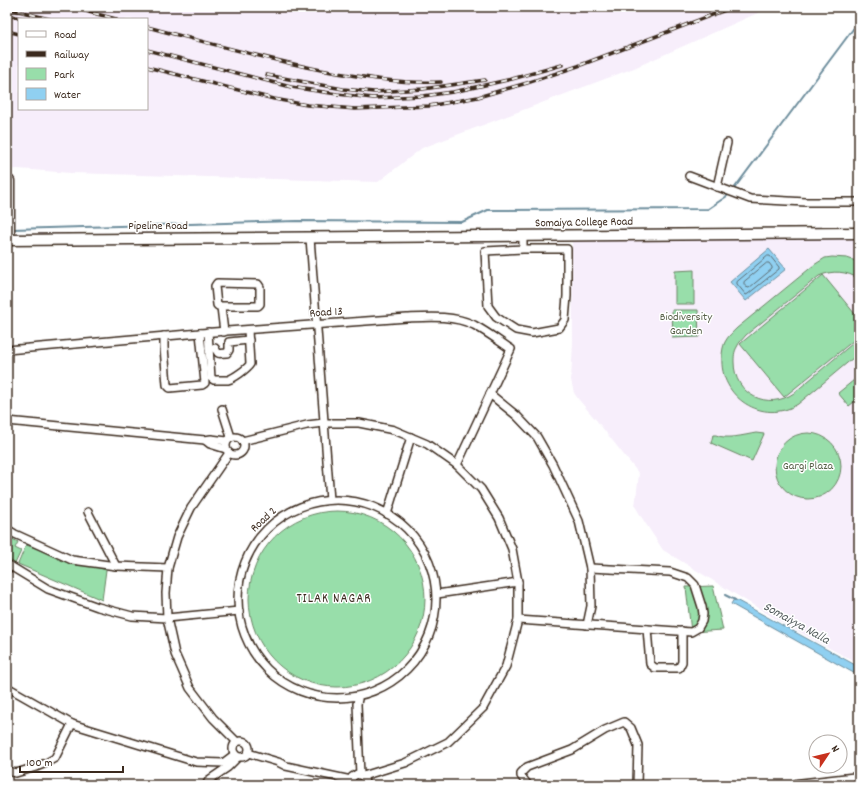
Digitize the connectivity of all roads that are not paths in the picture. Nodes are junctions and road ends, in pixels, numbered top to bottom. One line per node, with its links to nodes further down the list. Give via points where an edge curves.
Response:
1 (727, 143): 4 (street)
2 (689, 176): 4 (street)
3 (10, 187): 6 (street)
4 (720, 188): 5 (street, via 750,199)
5 (859, 202)
6 (8, 234): 11 (street, Pipeline Road)
7 (859, 234): 10 (street, Somaiya College Road)
8 (485, 236): 9 (street, Somaiya College Road); 11 (street, Somaiya College Road); 14 (street)
9 (523, 236): 10 (street, Somaiya College Road); 13 (street)
10 (567, 236): 12 (street)
11 (310, 238): 16 (street)
12 (567, 249): 13 (street); 14 (street, via 565,320 559,328 532,333 516,330 496,317 488,306)
13 (523, 250): 14 (street)
14 (485, 251)
15 (221, 307): 15 (street, via 217,306 217,283 260,285 259,306); 18 (street)
16 (317, 325): 17 (street, Road 13); 24 (street, Road 13, via 435,317 455,319 474,325 511,349); 27 (street)
17 (248, 330): 18 (street, Road 13); 21 (street)
18 (224, 332): 19 (street, Road 13)
19 (204, 333): 20 (street, Road 13); 20 (street, via 205,383 202,386 170,388 167,385); 22 (street)
20 (164, 336): 23 (street, Road 13)
21 (249, 340): 22 (street, via 228,343 227,353 218,353 215,348); 22 (street, via 250,364 227,380 211,378)
22 (209, 348)
23 (7, 350)
24 (490, 394): 33 (street, Road 13); 41 (street, via 518,416 537,437 553,465 578,521)
25 (222, 409): 29 (street)
26 (7, 421): 30 (street)
27 (324, 423): 28 (street, via 359,423 394,430); 31 (street); 34 (street)
28 (412, 437): 33 (street); 36 (street)
29 (229, 439): 30 (street); 31 (street, via 238,437); 32 (street, via 225,446)
30 (205, 440): 32 (street)
31 (242, 440): 32 (street, via 244,449 240,454 234,455)
32 (227, 451): 40 (street, via 191,508 177,537)
33 (457, 465): 42 (street, via 481,489 499,518 512,549)
34 (330, 500): 36 (street, Road 2, via 361,502); 44 (street, Road 2, via 304,505 280,517 260,536 246,558 239,584)
35 (88, 512): 39 (street)
36 (387, 514): 43 (street, Road 2, via 414,536 430,563)
37 (7, 529): 39 (street, via 72,560)
38 (7, 564): 45 (street, via 48,589 98,607 132,616)
39 (116, 566): 40 (street)
40 (168, 568): 45 (street)
41 (590, 568): 47 (street, via 591,606); 49 (street, via 670,572 688,578 695,585 703,614 698,628 691,632)
42 (518, 582): 43 (street); 46 (street)
43 (437, 594): 51 (street, Road 2, via 434,623 424,650 406,672 382,689)
44 (239, 611): 45 (street); 51 (street, Road 2, via 251,647 266,668 292,688 322,698)
45 (167, 618): 53 (street, via 175,654 190,688 213,718)
46 (518, 620): 47 (street); 57 (street, via 506,666 483,708 448,742 405,763)
47 (587, 625): 48 (street)
48 (647, 629): 49 (street); 49 (street, via 650,664 655,668 679,668 682,662)
49 (682, 631)
50 (7, 687): 52 (street)
51 (358, 699): 57 (street)
52 (72, 724): 55 (street, via 196,762 223,763); 56 (street, via 55,758 16,773)
53 (237, 742): 54 (street, via 247,743); 55 (street, via 233,748)
54 (248, 754): 55 (street, via 244,757); 59 (street)
55 (237, 755): 60 (street, via 228,767)
56 (7, 772)
57 (361, 776): 59 (street, via 353,776); 61 (street, via 365,780)
58 (859, 778): 64 (street)
59 (351, 782)
60 (206, 785)
61 (364, 785)
62 (528, 785): 63 (street, via 520,776 527,767 572,750 624,722 631,728 638,746)
63 (637, 785)
64 (802, 785)

